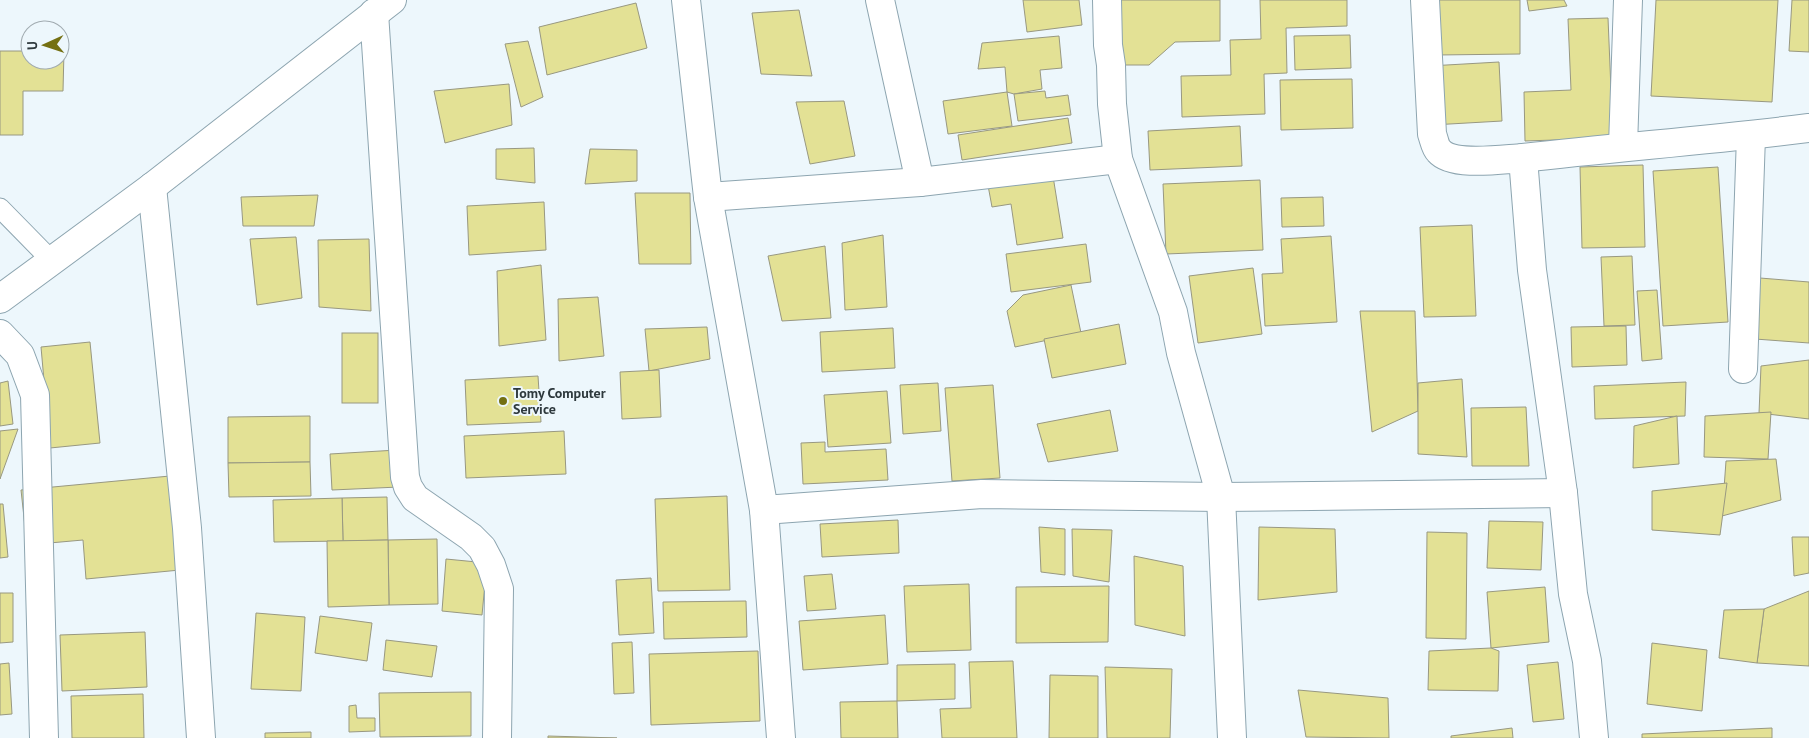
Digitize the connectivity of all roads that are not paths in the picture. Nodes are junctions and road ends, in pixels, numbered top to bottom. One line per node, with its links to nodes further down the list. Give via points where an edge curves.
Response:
1 (686, 0): 14 (street)
2 (880, 0): 12 (street)
3 (1108, 0): 11 (street, via 1108,45)
4 (1425, 0): 10 (street, via 1432,134 1439,151 1447,158 1464,161)
5 (1628, 0): 9 (street)
6 (383, 7): 13 (street); 25 (street, via 405,477 415,498 470,536 482,548 491,565 499,589)
7 (1809, 128): 8 (street)
8 (1751, 136): 9 (street); 19 (street)
9 (1623, 146): 10 (street)
10 (1523, 158): 20 (street, via 1532,270)
11 (1118, 159): 12 (street); 21 (street, via 1173,312 1181,353)
12 (920, 182): 14 (street)
13 (152, 187): 16 (street); 24 (street, via 187,528)
14 (708, 197): 22 (street)
15 (0, 208): 16 (lane)
16 (52, 261): 17 (street)
17 (0, 299)
18 (0, 334): 23 (street, via 20,355 34,396)
19 (1743, 369)
20 (1562, 493): 21 (street); 28 (street, via 1572,594 1587,661)
21 (1221, 496): 22 (street, via 982,494); 27 (street)
22 (764, 510): 26 (street)
23 (44, 738)
24 (201, 738)
25 (496, 738)
26 (781, 738)
27 (1232, 738)
28 (1594, 738)

